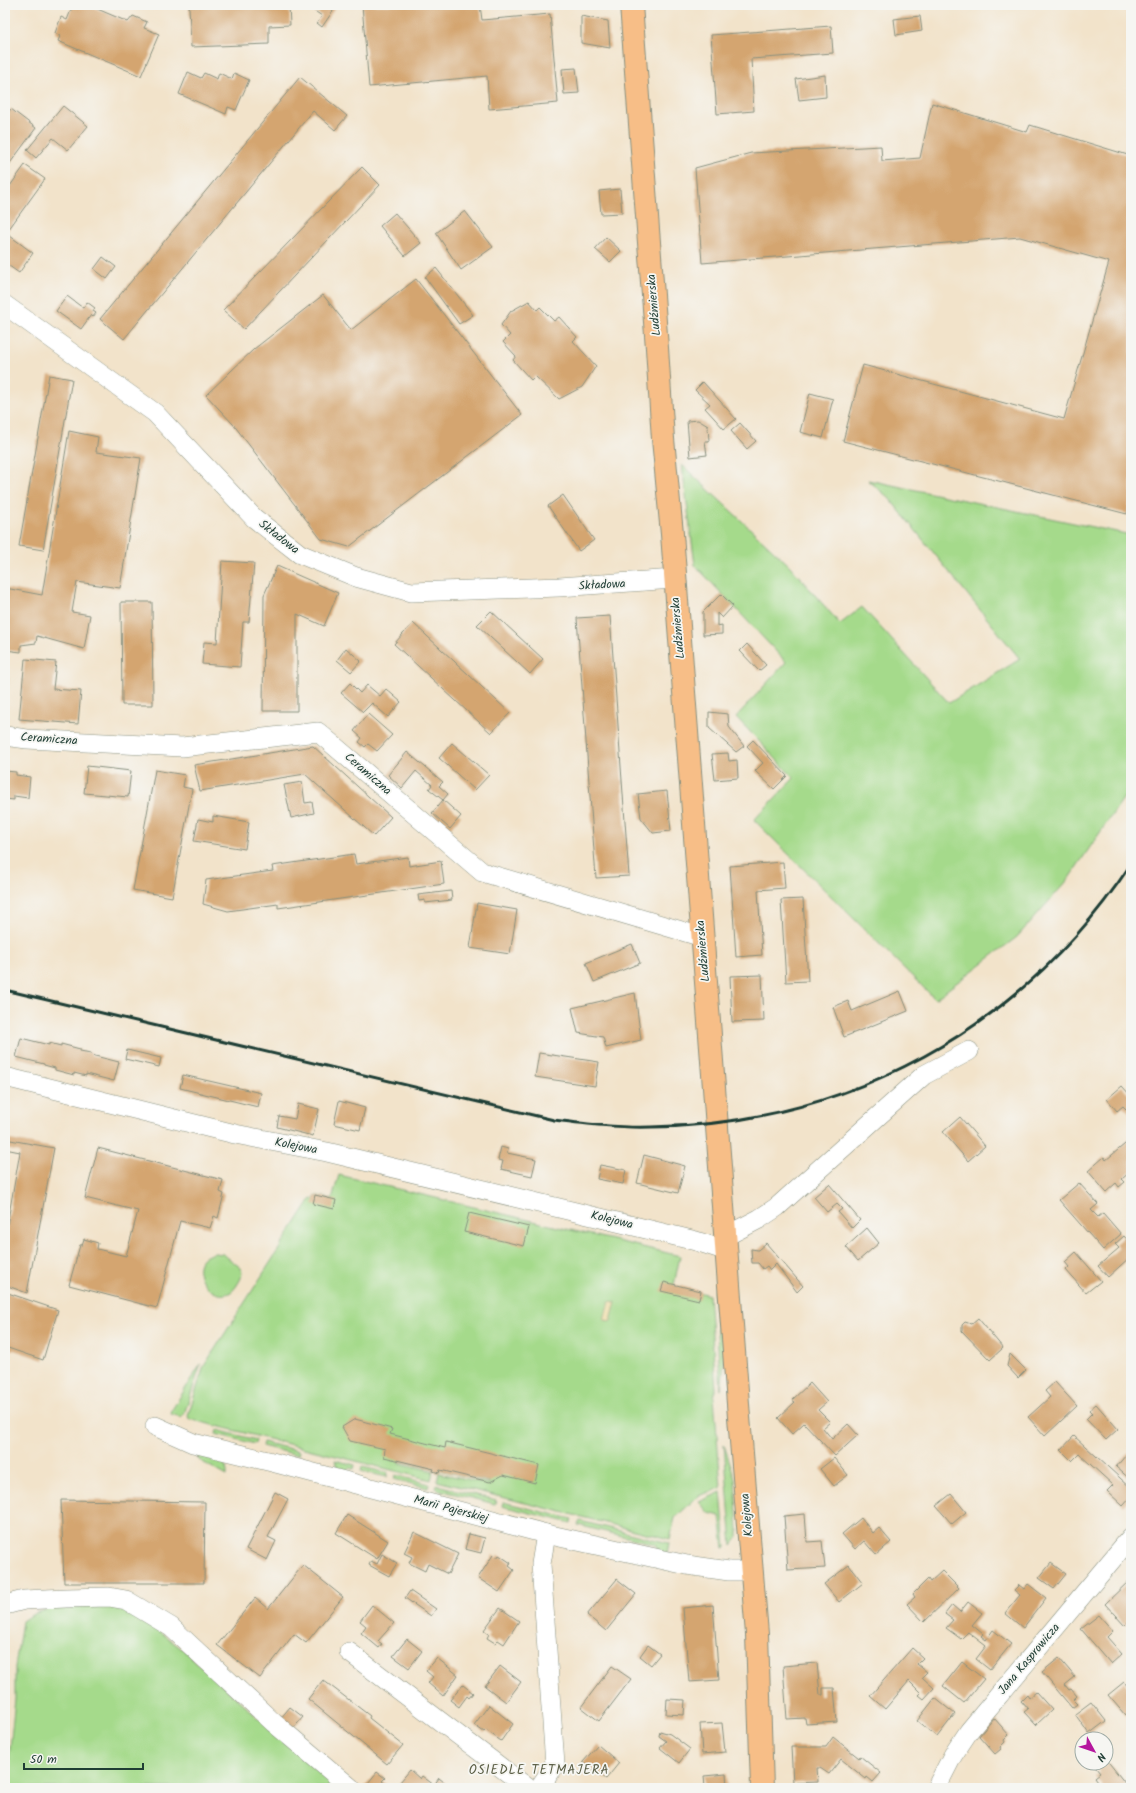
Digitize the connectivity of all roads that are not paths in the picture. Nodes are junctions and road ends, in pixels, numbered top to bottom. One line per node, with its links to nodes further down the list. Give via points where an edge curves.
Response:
1 (631, 5): 3 (main road, Ludźmierska)
2 (5, 305): 3 (street, Składowa, via 155,413 254,518 300,554 356,577 411,592 559,588)
3 (674, 579): 5 (main road, Ludźmierska)
4 (5, 736): 5 (street, Ceramiczna, via 182,747 318,732 482,872)
5 (702, 937): 8 (main road, Ludźmierska)
6 (969, 1051): 8 (street, via 924,1075 777,1207)
7 (5, 1077): 8 (street, Kolejowa, via 235,1134 327,1152 696,1241)
8 (726, 1244): 12 (main road, Kolejowa)
9 (155, 1426): 10 (street, Marii Pajerskiej, via 193,1443)
10 (546, 1534): 12 (street, Marii Pajerskiej, via 687,1565 729,1571); 18 (street, via 541,1564 555,1765)
11 (1131, 1537): 21 (street, Jana Kasprowicza, via 969,1731)
12 (752, 1571): 15 (main road, Kolejowa)
13 (5, 1605): 16 (street, via 24,1600 66,1598 126,1600 171,1627 274,1723)
14 (349, 1652): 17 (street)
15 (761, 1753): 19 (main road); 20 (main road, Kolejowa)
16 (351, 1788)
17 (528, 1788)
18 (539, 1788)
19 (749, 1788)
20 (762, 1788)
21 (936, 1788)

